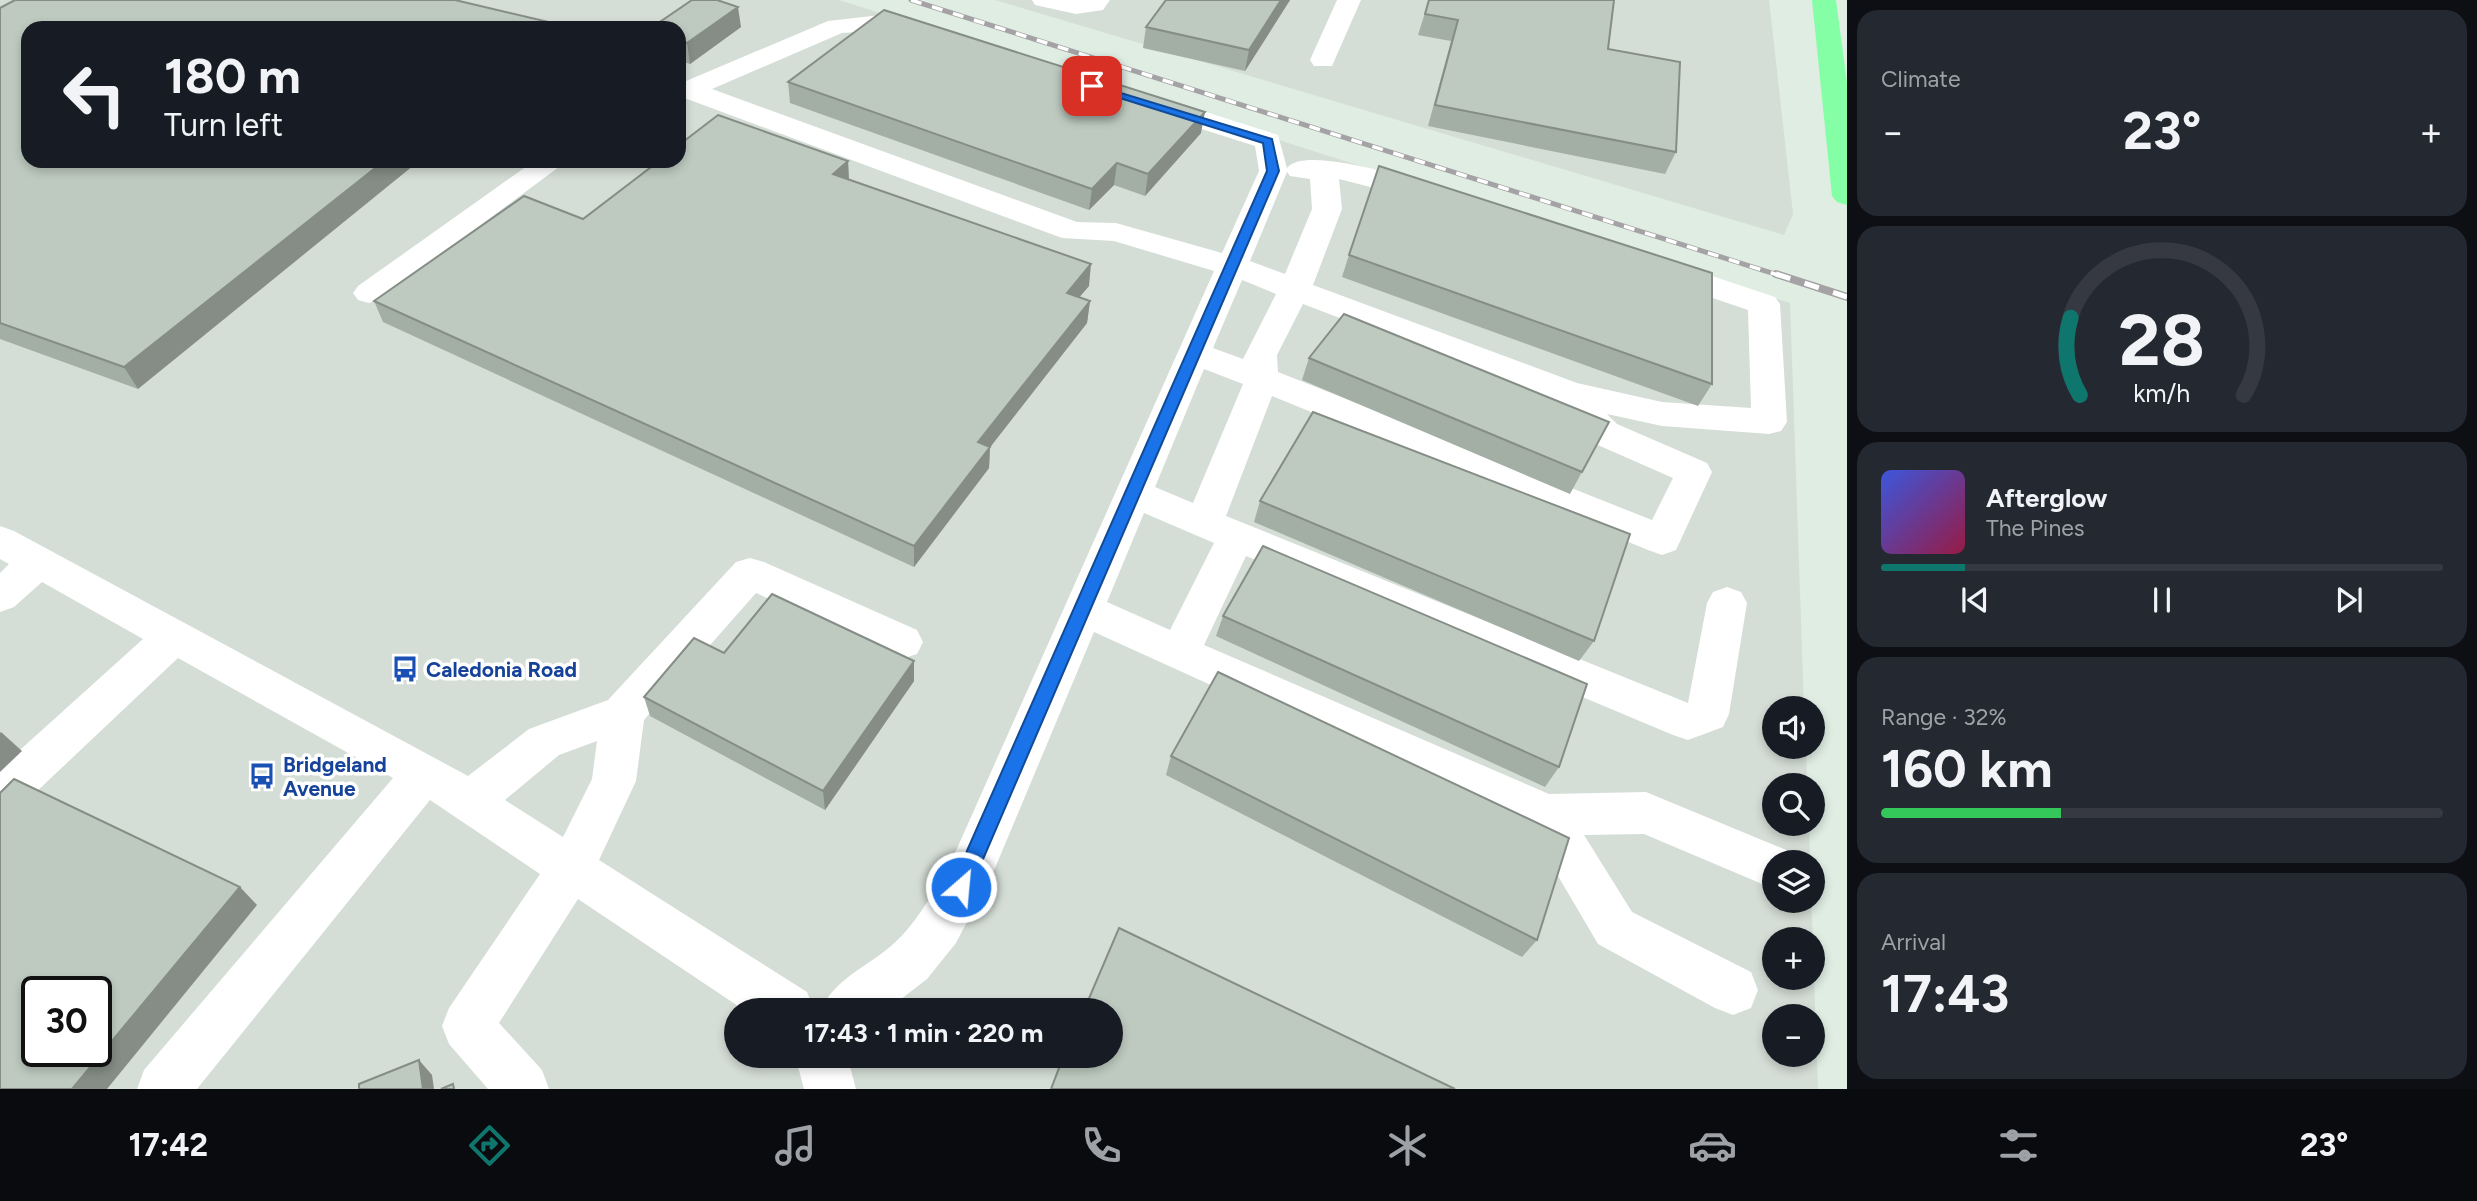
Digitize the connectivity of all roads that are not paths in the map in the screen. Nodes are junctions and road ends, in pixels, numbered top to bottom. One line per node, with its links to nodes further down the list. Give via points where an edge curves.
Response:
1 (1044, 0): 2 (street, via 1076,8)
2 (1098, 0)
3 (1349, 0): 6 (street)
4 (1825, 0): 13 (highway)
5 (943, 38): 7 (street, via 890,22 837,26)
6 (1323, 60)
7 (686, 91)
8 (686, 93): 16 (street, via 1073,230 1116,232)
9 (1125, 96): 12 (street, via 1268,141)
10 (543, 168): 18 (street)
11 (1324, 170): 12 (street); 14 (street, via 1388,180); 17 (street, via 1327,209)
12 (1273, 171): 16 (street)
13 (1847, 196)
14 (1453, 201)
15 (1635, 261): 21 (street, via 1764,304 1769,422 1662,414)
16 (1233, 266): 17 (street); 19 (street)
17 (1295, 289): 20 (street, via 1260,355); 21 (street)
18 (369, 293)
19 (1195, 353): 20 (street); 22 (street)
20 (1262, 379): 21 (street, via 1662,540 1694,472 1604,433); 23 (street)
21 (1570, 393)
22 (1134, 494): 23 (street); 28 (street)
23 (1220, 530): 27 (street, via 1688,722 1708,714); 31 (street)
24 (0, 541): 25 (street)
25 (38, 562): 26 (street); 29 (street)
26 (0, 596)
27 (1727, 603)
28 (1084, 610): 31 (street); 41 (street, via 972,867 939,926 909,962)
29 (174, 636): 33 (street); 34 (street)
30 (902, 642): 32 (street, via 750,573)
31 (1180, 652): 36 (street)
32 (623, 713): 35 (street, via 544,742); 38 (street, via 614,781)
33 (425, 774): 35 (street); 43 (street)
34 (0, 797)
35 (471, 801): 38 (street)
36 (1546, 816): 37 (street, via 1646,813); 39 (street, via 1615,928)
37 (1762, 862)
38 (572, 867): 40 (street); 44 (street, via 467,1026)
39 (1733, 990)
40 (771, 998)
41 (862, 998)
42 (824, 1068): 45 (street)
43 (163, 1089)
44 (523, 1089)
45 (830, 1089)

